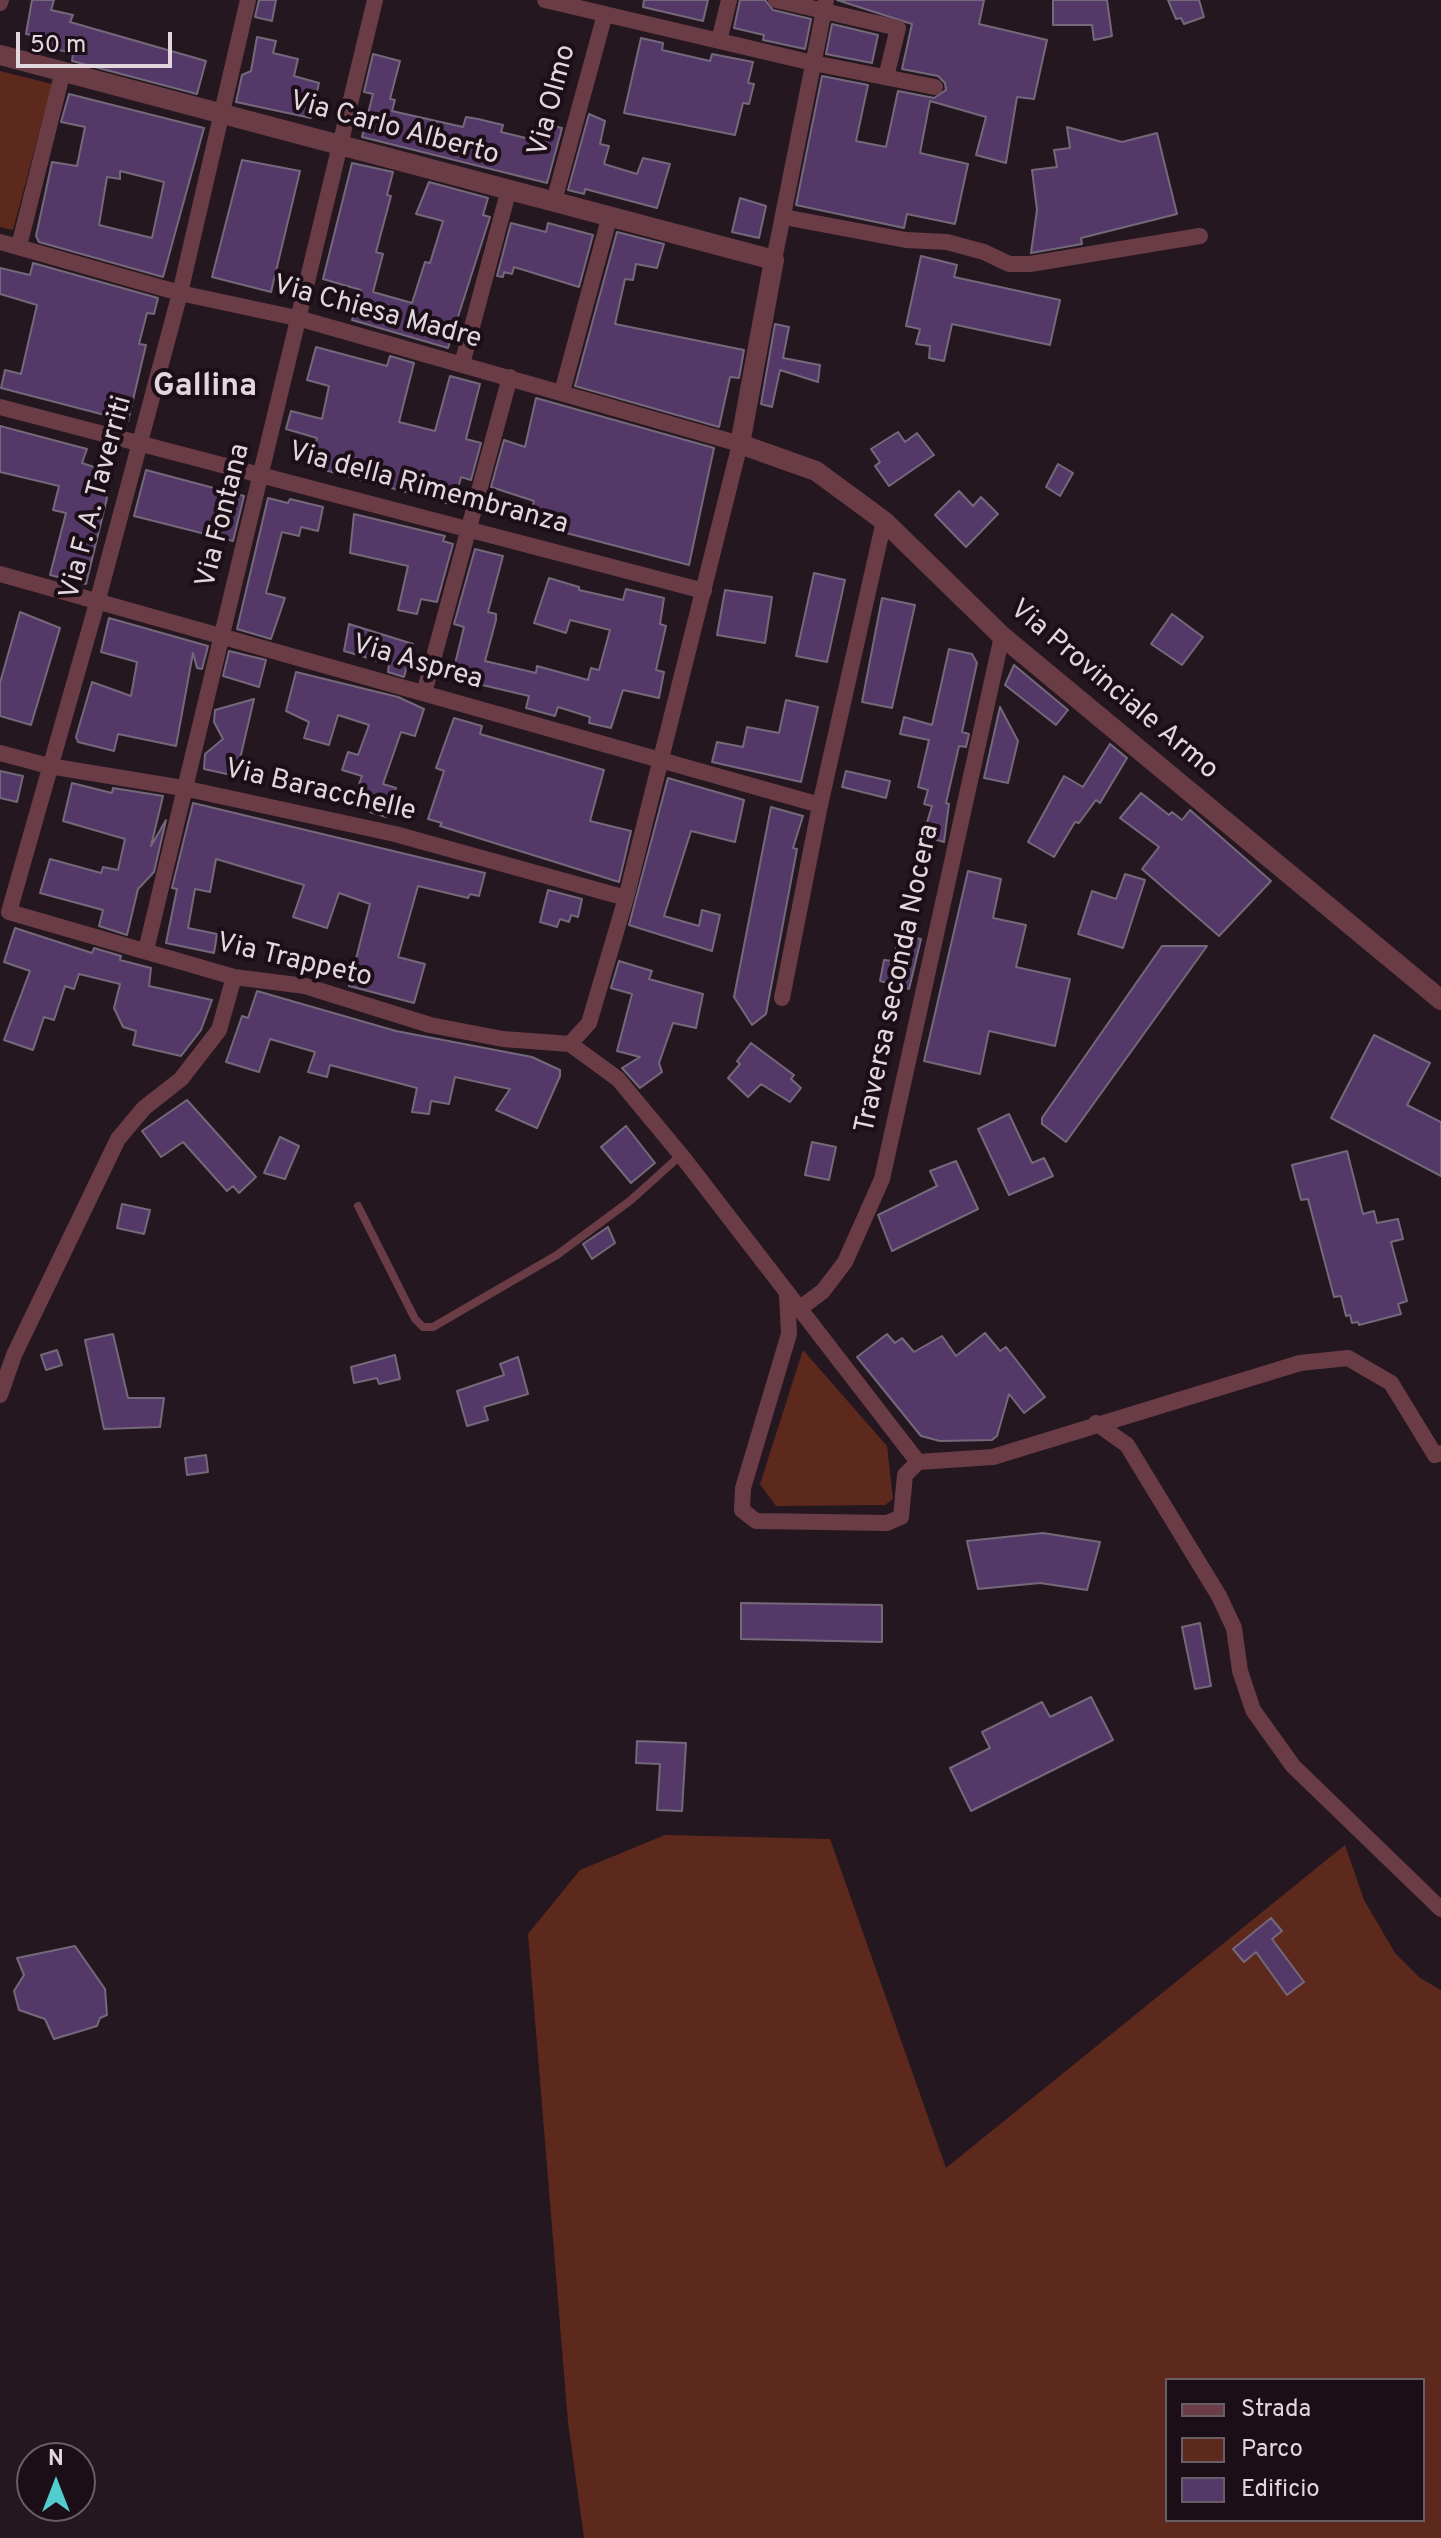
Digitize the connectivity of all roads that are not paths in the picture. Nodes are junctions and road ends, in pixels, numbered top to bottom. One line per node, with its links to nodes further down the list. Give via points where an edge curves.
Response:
1 (248, 0): 14 (street, Via F. A. Taverriti)
2 (375, 0): 15 (street, Via Fontana)
3 (545, 0): 7 (street)
4 (729, 0): 8 (street)
5 (776, 0): 6 (street)
6 (825, 5): 10 (street); 12 (street, via 898,28)
7 (605, 14): 8 (street); 17 (street, Via Olmo)
8 (719, 41): 10 (street)
9 (0, 55): 11 (street, Via Carlo Alberto)
10 (813, 63): 12 (street); 19 (street)
11 (63, 71): 14 (street, Via Carlo Alberto); 22 (street)
12 (886, 77): 13 (street)
13 (935, 87)
14 (223, 114): 15 (street, Via Carlo Alberto); 24 (street, Via F. A. Taverriti)
15 (341, 145): 16 (street, Via Carlo Alberto); 25 (street, Via Fontana)
16 (509, 189): 17 (street, Via Carlo Alberto); 26 (street)
17 (554, 201): 18 (street, Via Carlo Alberto)
18 (610, 215): 23 (street, Via Carlo Alberto); 28 (street)
19 (784, 217): 20 (street, via 906,240 947,242 1009,264); 23 (street)
20 (1200, 236)
21 (0, 242): 22 (street, Via Chiesa Madre)
22 (19, 246): 24 (street, Via Chiesa Madre)
23 (774, 260): 31 (street)
24 (180, 293): 25 (street, Via Chiesa Madre); 30 (street, Via F. A. Taverriti)
25 (301, 319): 26 (street, Via Chiesa Madre); 32 (street, Via Fontana)
26 (462, 364): 27 (street, Via Chiesa Madre)
27 (510, 377): 28 (street, Via Chiesa Madre); 34 (street)
28 (562, 392): 31 (street, Via Chiesa Madre)
29 (0, 407): 30 (street, Via della Rimembranza)
30 (140, 442): 32 (street, Via della Rimembranza); 37 (street, Via F. A. Taverriti)
31 (740, 444): 33 (street, Via Provinciale Armo, via 816,471); 36 (street)
32 (263, 474): 34 (street, Via della Rimembranza); 38 (street, Via Fontana)
33 (884, 521): 39 (street, Via Provinciale Armo); 45 (street)
34 (470, 527): 36 (street, Via della Rimembranza); 40 (street)
35 (0, 574): 37 (street, Via Asprea)
36 (704, 591): 42 (street)
37 (97, 603): 38 (street, Via Asprea); 43 (street, Via F. A. Taverriti)
38 (221, 636): 40 (street, Via Asprea); 44 (street, Via Fontana)
39 (1002, 636): 51 (street, Via Provinciale Armo); 56 (street, Traversa seconda Nocera, via 882,1179 845,1262 823,1291)
40 (424, 693): 42 (street, Via Asprea)
41 (0, 753): 43 (street, Via Baracchelle)
42 (663, 761): 45 (street, Via Asprea); 46 (street)
43 (49, 766): 44 (street, Via Baracchelle); 47 (street, Via F. A. Taverriti)
44 (183, 788): 46 (street, Via Baracchelle, via 395,834); 48 (street, Via Fontana)
45 (820, 805): 50 (street)
46 (626, 898): 52 (street, via 589,1023)
47 (9, 912): 48 (street, Via Trappeto)
48 (146, 950): 49 (street, Via Trappeto)
49 (234, 977): 52 (street, Via Trappeto, via 305,986 503,1039); 57 (street, via 219,1030 181,1079 144,1108 118,1139 14,1355)
50 (782, 998)
51 (1441, 1000)
52 (570, 1044): 53 (street, via 618,1079)
53 (681, 1155): 54 (lane, via 557,1255 433,1327 423,1327 415,1319); 55 (street)
54 (358, 1206)
55 (787, 1294): 56 (street); 60 (street, via 789,1334 743,1488 742,1510 756,1521 887,1523 901,1517 905,1475)
56 (799, 1309): 60 (street)
57 (0, 1395)
58 (1096, 1423): 59 (street, via 1300,1363 1348,1358 1391,1383); 60 (street, via 993,1457); 61 (street, via 1127,1445 1219,1596 1234,1628 1253,1710 1285,1755)
59 (1439, 1459)
60 (918, 1462)
61 (1441, 1909)

